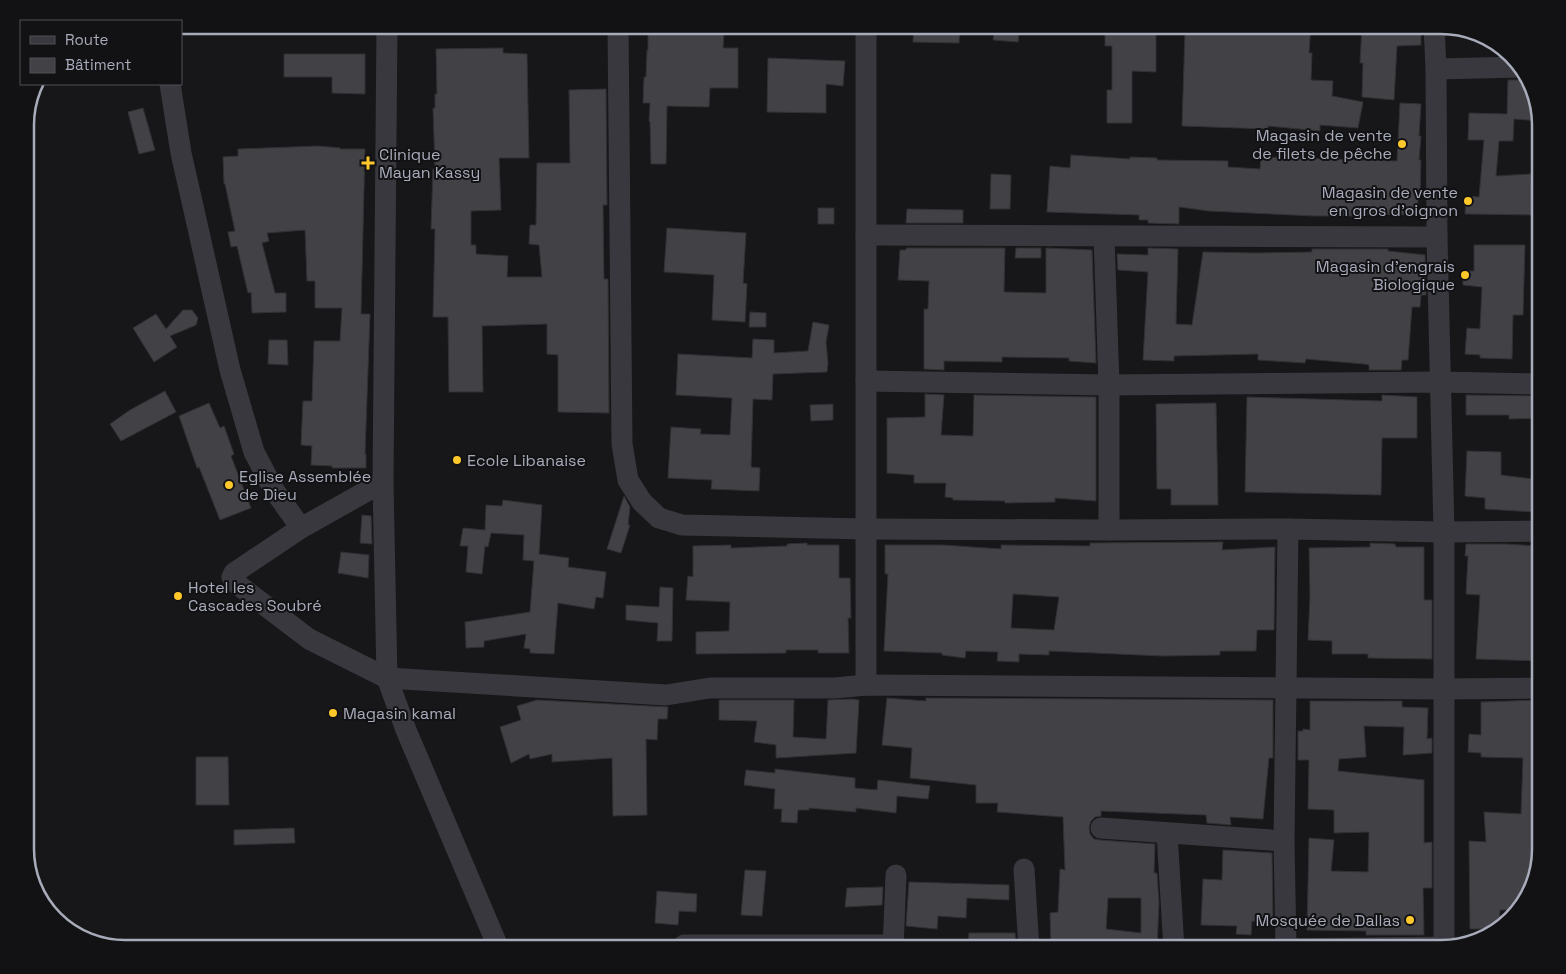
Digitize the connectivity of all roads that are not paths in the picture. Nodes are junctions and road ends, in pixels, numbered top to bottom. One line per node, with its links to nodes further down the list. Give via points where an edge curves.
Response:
1 (392, 34): 15 (street)
2 (618, 34): 17 (street, via 622,444 628,480 642,502 659,518 682,526)
3 (866, 34): 8 (street)
4 (1434, 34): 6 (street)
5 (1513, 68): 6 (street)
6 (1436, 69): 10 (street)
7 (170, 85): 16 (street, via 230,370 254,452 274,490)
8 (866, 235): 9 (street); 11 (street)
9 (1104, 236): 10 (street); 14 (street)
10 (1437, 238): 12 (street)
11 (866, 381): 14 (street); 17 (street)
12 (1440, 382): 13 (street); 14 (street); 21 (street)
13 (1532, 384)
14 (1109, 385): 19 (street)
15 (383, 482): 16 (street); 22 (street)
16 (301, 528): 22 (street, via 234,573 233,581 309,639)
17 (866, 529): 19 (street); 23 (street)
18 (1288, 529): 19 (street); 21 (street); 24 (street)
19 (1109, 530)
20 (1532, 531): 21 (street)
21 (1444, 532): 26 (street)
22 (386, 678): 23 (street, via 666,695 710,688); 32 (street)
23 (866, 685): 24 (street)
24 (1288, 687): 26 (street); 29 (street)
25 (1532, 688): 26 (street)
26 (1444, 689): 37 (street)
27 (1101, 828): 28 (street)
28 (1167, 833): 29 (street); 35 (street)
29 (1284, 841): 36 (street)
30 (1024, 869): 34 (street)
31 (896, 875): 33 (street)
32 (495, 940)
33 (893, 940)
34 (1028, 940)
35 (1173, 940)
36 (1286, 940)
37 (1446, 940)

